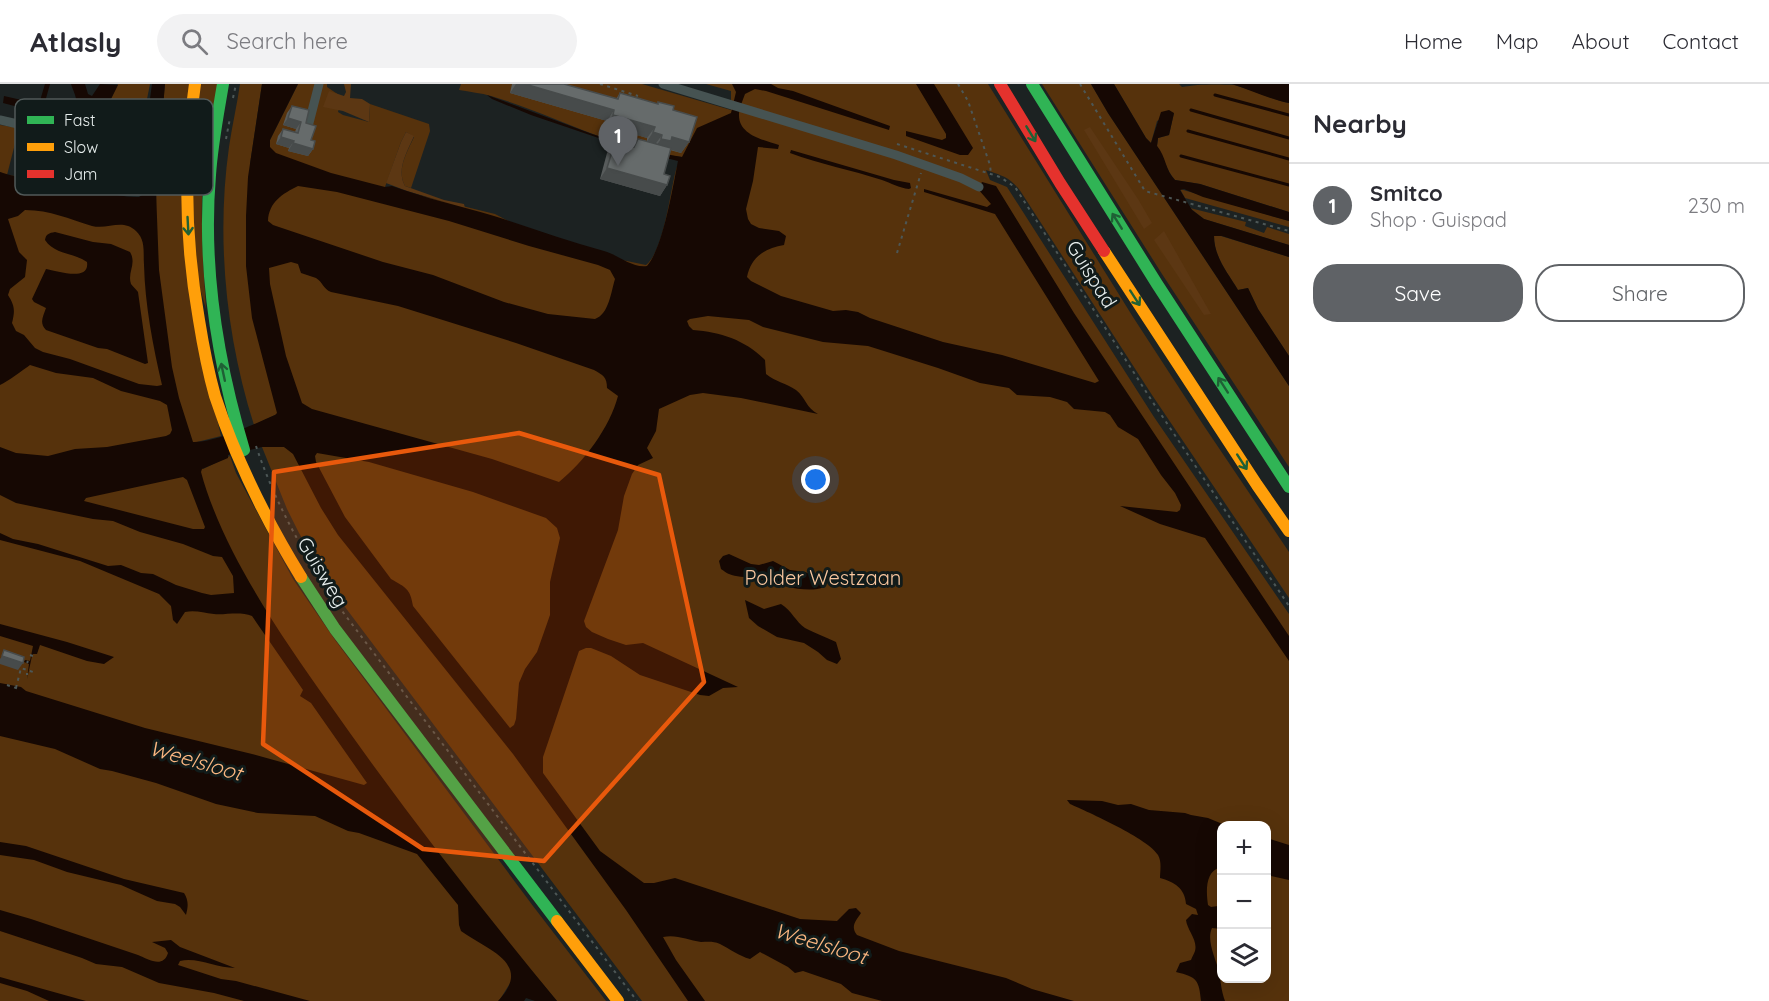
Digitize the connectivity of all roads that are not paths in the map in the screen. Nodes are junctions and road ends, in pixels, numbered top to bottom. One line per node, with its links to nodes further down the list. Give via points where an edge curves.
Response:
1 (195, 84): 7 (main road, Guisweg, one-way to 7)
2 (224, 84): 11 (main road, Guisweg, one-way to 2)
3 (319, 84): 10 (street)
4 (663, 84): 12 (street, via 924,165)
5 (1000, 84): 17 (main road, one-way to 17, via 1060,183)
6 (1032, 84): 16 (main road, one-way to 6)
7 (194, 99)
8 (0, 120): 9 (street)
9 (15, 123)
10 (309, 123)
11 (213, 143)
12 (980, 187)
13 (187, 195): 15 (main road, Guisweg, one-way to 15, via 197,311 214,394)
14 (208, 195): 15 (main road, Guisweg, one-way to 14, via 215,330 208,257)
15 (232, 430): 18 (main road, Guisweg, via 247,455 272,524 335,629)
16 (1289, 487)
17 (1289, 531)
18 (618, 1001)

